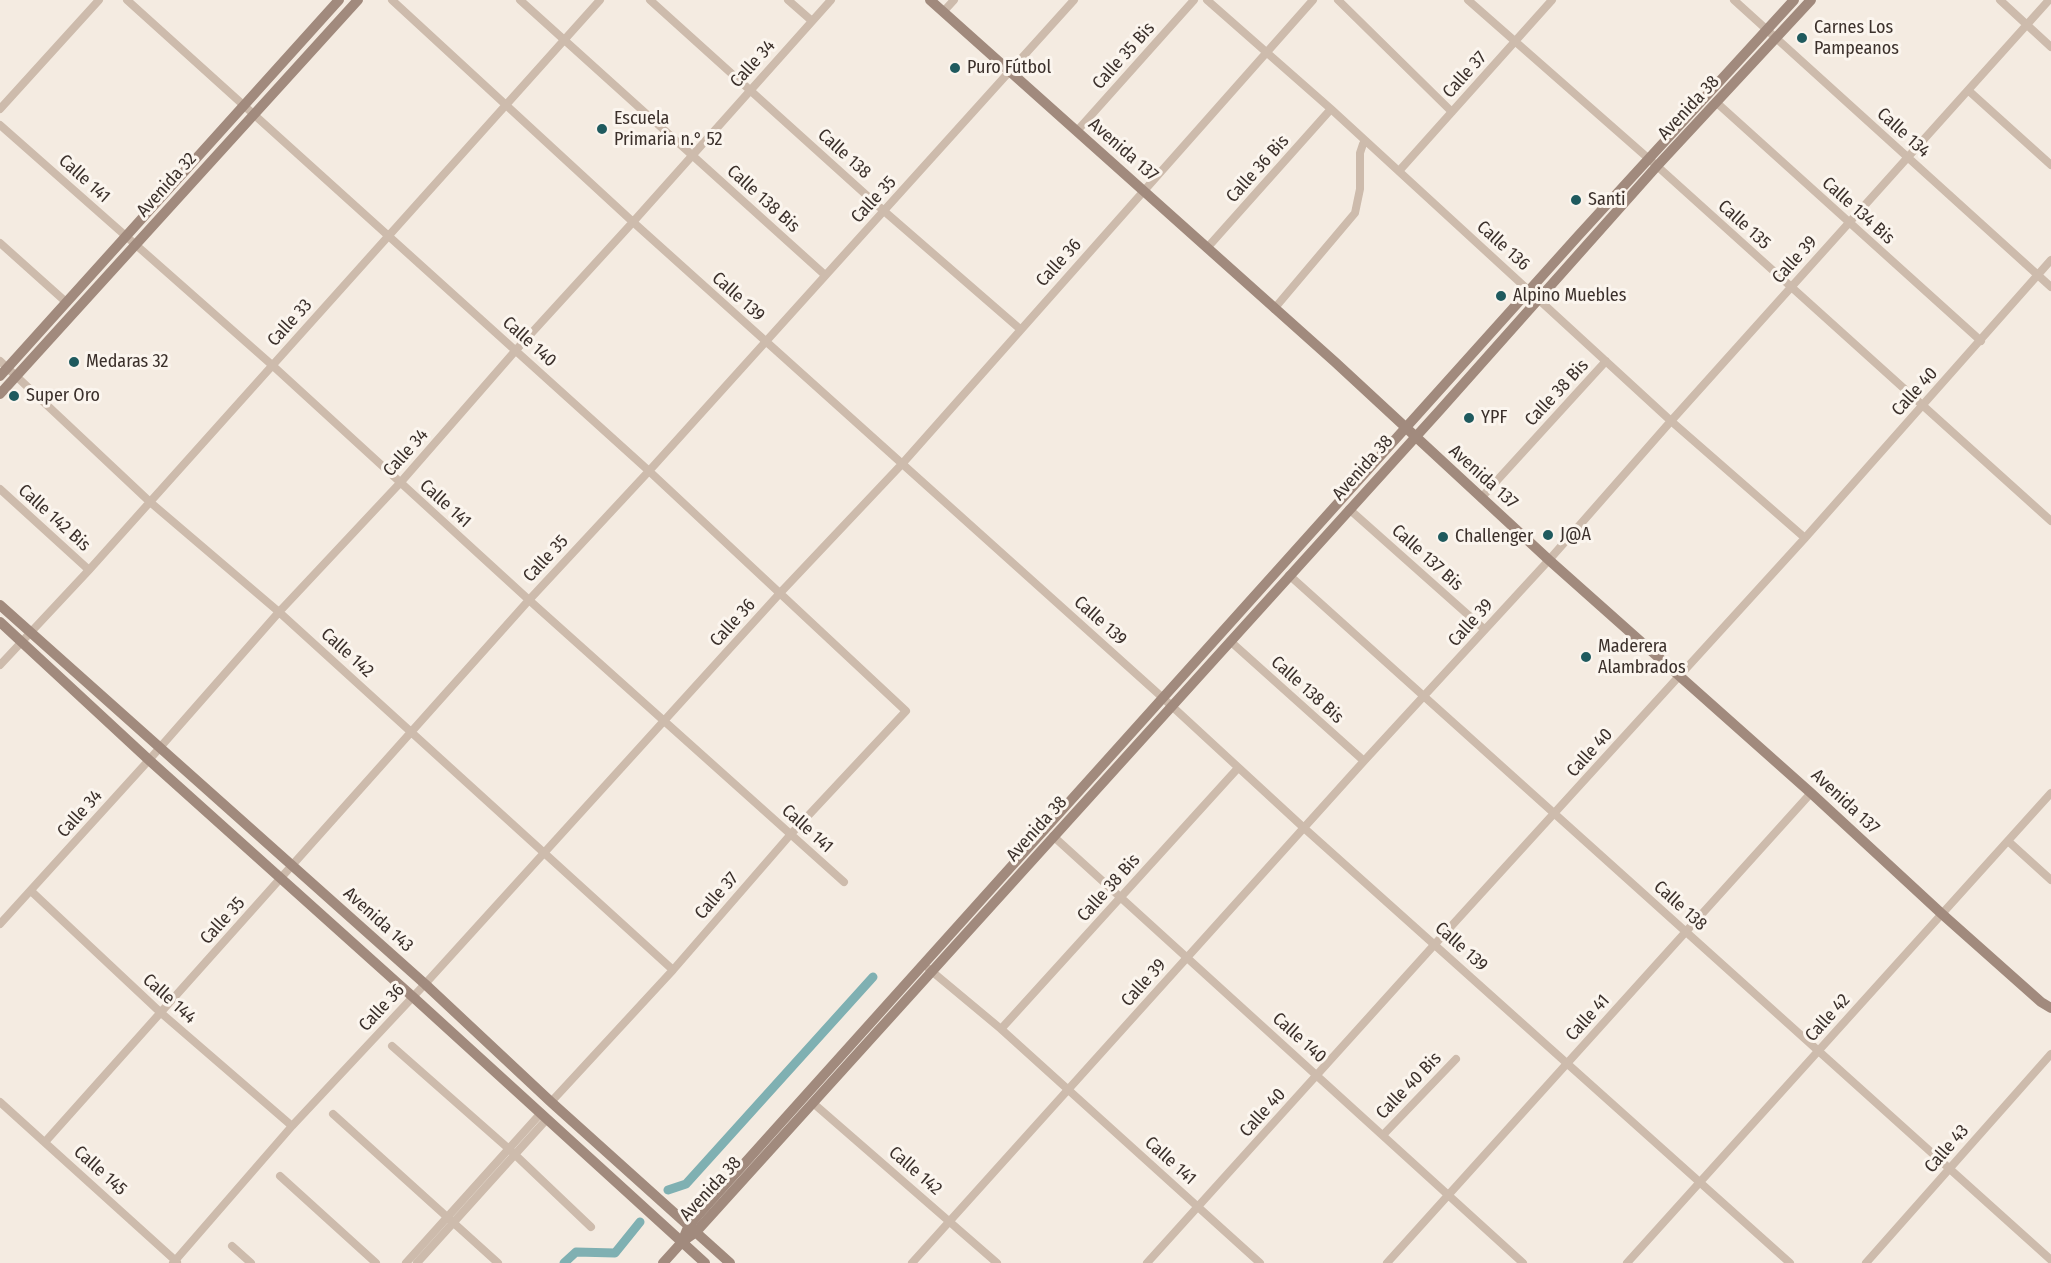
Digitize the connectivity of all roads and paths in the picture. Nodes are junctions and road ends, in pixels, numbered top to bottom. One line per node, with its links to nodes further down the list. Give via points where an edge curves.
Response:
1 (99, 0): 39 (street)
2 (127, 0): 38 (street, Calle 140)
3 (339, 0): 38 (main road, Avenida 32)
4 (358, 0): 42 (main road, Avenida 32)
5 (392, 0): 37 (street, Calle 139)
6 (520, 0): 29 (street, Calle 138 Bis)
7 (600, 0): 29 (street, Calle 33)
8 (650, 0): 34 (street, Calle 138)
9 (788, 0): 26 (street)
10 (831, 0): 26 (street, Calle 34)
11 (930, 0): 25 (main road, Avenida 137)
12 (954, 0): 25 (street)
13 (1074, 0): 33 (street, Calle 35)
14 (1194, 0): 44 (street, Calle 35 Bis)
15 (1207, 0): 32 (street, Calle 136)
16 (1313, 0): 32 (street, Calle 36)
17 (1338, 0): 41 (street)
18 (1468, 0): 30 (street, Calle 135)
19 (1552, 0): 30 (street, Calle 37)
20 (1734, 0): 28 (street, Calle 134)
21 (1794, 0): 28 (main road, Avenida 38)
22 (1811, 0): 28 (main road, Avenida 38)
23 (2000, 0): 27 (street)
24 (2049, 0): 27 (street, Calle 39)
25 (943, 12): 33 (main road, Avenida 137)
26 (812, 21): 34 (street, Calle 34)
27 (2027, 25): 31 (street); 35 (street, Calle 39)
28 (1772, 34): 36 (main road, Avenida 38); 47 (street, Calle 134); 48 (main road, Avenida 38)
29 (564, 40): 37 (street, Calle 33); 46 (street, Calle 138 Bis)
30 (1515, 42): 41 (street, Calle 37); 48 (street, Calle 135)
31 (2051, 47)
32 (1266, 52): 40 (street, Calle 136); 51 (street, Calle 36)
33 (1010, 72): 44 (main road, Avenida 137); 52 (street, Calle 35)
34 (750, 89): 46 (street, Calle 34); 52 (street, Calle 138)
35 (1969, 91): 47 (street, Calle 39); 49 (street)
36 (1717, 103): 48 (main road, Avenida 38); 54 (street, Calle 134 Bis)
37 (507, 104): 53 (street, Calle 139); 55 (street, Calle 33)
38 (244, 105): 42 (street, Calle 140); 56 (main road, Avenida 32)
39 (0, 109)
40 (1331, 109): 45 (street, Calle 136); 59 (street, Calle 36 Bis)
41 (1452, 112): 50 (street, Calle 37)
42 (254, 113): 55 (street, Calle 140); 58 (main road, Avenida 32)
43 (0, 124): 56 (street, Calle 141)
44 (1077, 131): 51 (main road, Avenida 137)
45 (1366, 141): 50 (street, Calle 136); 68 (street, via 1360,153 1355,213)
46 (692, 155): 53 (street, Calle 34); 61 (street, Calle 138 Bis)
47 (1908, 158): 54 (street, Calle 39); 62 (street, Calle 134)
48 (1653, 163): 63 (street, Calle 135); 65 (main road, Avenida 38); 66 (main road, Avenida 38)
49 (2051, 165)
50 (1399, 171): 65 (street, Calle 136)
51 (1144, 191): 59 (main road, Avenida 137); 69 (street, Calle 36)
52 (884, 211): 61 (street, Calle 35); 69 (street, Calle 138)
53 (633, 222): 70 (street, Calle 139); 72 (street, Calle 34)
54 (1849, 223): 63 (street, Calle 39); 71 (street, Calle 134 Bis)
55 (389, 235): 72 (street, Calle 140); 74 (street, Calle 33)
56 (126, 237): 58 (street, Calle 141); 67 (main road, Avenida 32)
57 (0, 243): 67 (street)
58 (135, 245): 74 (street, Calle 141); 76 (main road, Avenida 32)
59 (1207, 248): 68 (main road, Avenida 137)
60 (2051, 260): 62 (street, Calle 40)
61 (825, 275): 70 (street, Calle 35)
62 (2038, 275): 64 (street, Calle 134); 71 (street, Calle 40)
63 (1790, 287): 78 (street, Calle 135); 79 (street, Calle 39)
64 (2051, 287)
65 (1530, 291): 66 (street, Calle 136); 80 (main road, Avenida 38)
66 (1539, 299): 73 (street, Calle 136); 80 (main road, Avenida 38)
67 (66, 302): 75 (main road, Avenida 32)
68 (1274, 309): 80 (main road, Avenida 137)
69 (1020, 329): 81 (street, Calle 36)
70 (764, 340): 81 (street, Calle 139); 82 (street, Calle 35)
71 (1981, 341): 78 (street, Calle 40)
72 (516, 350): 82 (street, Calle 140); 83 (street, Calle 34)
73 (1606, 361): 79 (street, Calle 136); 85 (street, Calle 38 Bis)
74 (272, 365): 83 (street, Calle 141); 86 (street, Calle 33)
75 (3, 368): 76 (street, Calle 142)
76 (16, 376): 77 (main road, Avenida 32); 86 (street, Calle 142)
77 (0, 394)
78 (1923, 406): 88 (street, Calle 135); 89 (street, Calle 40)
79 (1671, 421): 89 (street, Calle 136); 90 (street, Calle 39)
80 (1411, 432): 85 (main road, Avenida 137); 87 (main road, Avenida 38); 105 (main road, Avenida 38)
81 (902, 464): 93 (street, Calle 36); 105 (street, Calle 139)
82 (648, 471): 93 (street, Calle 140); 94 (street, Calle 35)
83 (400, 483): 94 (street, Calle 141); 96 (street, Calle 34)
84 (0, 489): 91 (street, Calle 142 Bis)
85 (1481, 498): 90 (main road, Avenida 137)
86 (150, 502): 91 (street, Calle 33); 96 (street, Calle 142)
87 (1349, 509): 92 (main road, Avenida 38); 98 (street, Calle 137 Bis)
88 (2051, 521)
89 (1805, 538): 103 (street, Calle 40)
90 (1549, 560): 98 (street, Calle 39); 103 (main road, Avenida 137)
91 (89, 570): 99 (street, Calle 33)
92 (1289, 575): 101 (main road, Avenida 38); 104 (street, Calle 138)
93 (781, 592): 106 (street, Calle 140); 107 (street, Calle 36)
94 (529, 600): 107 (street, Calle 141); 108 (street, Calle 35)
95 (0, 605): 99 (main road, Avenida 143)
96 (279, 612): 108 (street, Calle 142); 109 (street, Calle 34)
97 (0, 622): 100 (main road, Avenida 143)
98 (1484, 629): 104 (street, Calle 39)
99 (29, 632): 100 (street, Calle 33); 109 (main road, Avenida 143)
100 (21, 641): 102 (street, Calle 33); 110 (main road, Avenida 143)
101 (1230, 641): 105 (main road, Avenida 38); 111 (street, Calle 138 Bis)
102 (0, 665)
103 (1680, 675): 113 (main road, Avenida 137); 115 (street, Calle 40)
104 (1425, 696): 111 (street, Calle 39); 115 (street, Calle 138)
105 (1167, 702): 112 (street, Calle 139); 118 (main road, Avenida 38); 132 (main road, Avenida 38)
106 (906, 711): 117 (street, Calle 37)
107 (665, 719): 117 (street, Calle 141); 120 (street, Calle 36)
108 (412, 731): 120 (street, Calle 142); 121 (street, Calle 35)
109 (160, 747): 110 (street, Calle 34); 121 (main road, Avenida 143)
110 (149, 760): 122 (main road, Avenida 143); 125 (street, Calle 34)
111 (1364, 761): 116 (street, Calle 39)
112 (1238, 768): 116 (street, Calle 139); 126 (street, Calle 38 Bis)
113 (1811, 793): 127 (main road, Avenida 137); 129 (street, Calle 41)
114 (2051, 793): 119 (street, Calle 42)
115 (1555, 814): 129 (street, Calle 138); 130 (street, Calle 40)
116 (1304, 828): 130 (street, Calle 139); 131 (street, Calle 39)
117 (790, 834): 124 (street, Calle 141); 133 (street, Calle 37)
118 (1053, 836): 126 (street, Calle 140); 132 (main road, Avenida 38)
119 (2008, 841): 123 (street); 127 (street, Calle 42)
120 (543, 852): 133 (street, Calle 142); 134 (street, Calle 36)
121 (291, 864): 122 (street, Calle 35); 134 (main road, Avenida 143)
122 (281, 879): 135 (main road, Avenida 143); 137 (street, Calle 35)
123 (2051, 880)
124 (844, 882)
125 (30, 891): 128 (street, Calle 34); 137 (street, Calle 144)
126 (1121, 897): 131 (street, Calle 140); 139 (street, Calle 38 Bis)
127 (1942, 914): 136 (main road, Avenida 137); 141 (street, Calle 42)
128 (0, 924)
129 (1687, 932): 141 (street, Calle 138); 144 (street, Calle 41)
130 (1435, 944): 144 (street, Calle 139); 145 (street, Calle 40)
131 (1187, 957): 145 (street, Calle 140); 146 (street, Calle 39)
132 (928, 968): 139 (street, Calle 141); 149 (main road, Avenida 38); 164 (main road, Avenida 38)
133 (673, 970): 148 (street, Calle 37)
134 (425, 984): 135 (street, Calle 36); 148 (main road, Avenida 143)
135 (413, 997): 151 (main road, Avenida 143); 152 (street, Calle 36)
136 (2046, 1005): 138 (main road, Avenida 137)
137 (160, 1012): 152 (street, Calle 144); 154 (street, Calle 35)
138 (2051, 1016)
139 (1001, 1029): 146 (street, Calle 141)
140 (392, 1047): 155 (street)
141 (1818, 1051): 156 (street, Calle 138); 158 (street, Calle 42)
142 (2051, 1054): 156 (street, Calle 43)
143 (1456, 1059): 153 (street, Calle 40 Bis)
144 (1567, 1063): 158 (street, Calle 139); 159 (street, Calle 41)
145 (1317, 1075): 153 (street, Calle 140); 160 (street, Calle 40)
146 (1068, 1089): 160 (street, Calle 141); 162 (street, Calle 39)
147 (0, 1102): 154 (street, Calle 145)
148 (551, 1102): 164 (main road, Avenida 143)
149 (813, 1103): 162 (street, Calle 142); 164 (main road, Avenida 38)
150 (333, 1114): 161 (street)
151 (544, 1116): 155 (street); 165 (main road, Avenida 143)
152 (292, 1126): 168 (street, Calle 36)
153 (1383, 1135): 159 (street, Calle 140)
154 (45, 1142): 168 (street, Calle 145)
155 (512, 1151): 161 (street); 163 (street)
156 (1950, 1168): 167 (street, Calle 138); 185 (street, Calle 43)
157 (280, 1176): 170 (street)
158 (1700, 1181): 183 (street, Calle 42); 184 (street, Calle 139)
159 (1449, 1196): 181 (street, Calle 41); 182 (street, Calle 140)
160 (1198, 1207): 179 (street, Calle 40); 180 (street, Calle 141)
161 (450, 1219): 171 (street); 172 (street); 173 (street)
162 (949, 1220): 177 (street, Calle 39); 178 (street, Calle 142)
163 (591, 1227)
164 (692, 1229): 165 (main road, Avenida 38); 176 (main road, Avenida 143)
165 (682, 1242): 174 (main road, Avenida 38); 175 (main road, Avenida 143)
166 (232, 1246): 169 (street)
167 (2051, 1260)
168 (175, 1262)
169 (251, 1263)
170 (376, 1263)
171 (406, 1263)
172 (417, 1263)
173 (498, 1263)
174 (663, 1263)
175 (705, 1263)
176 (730, 1263)
177 (912, 1263)
178 (997, 1263)
179 (1147, 1263)
180 (1260, 1263)
181 (1387, 1263)
182 (1523, 1263)
183 (1627, 1263)
184 (1790, 1263)
185 (1866, 1263)

